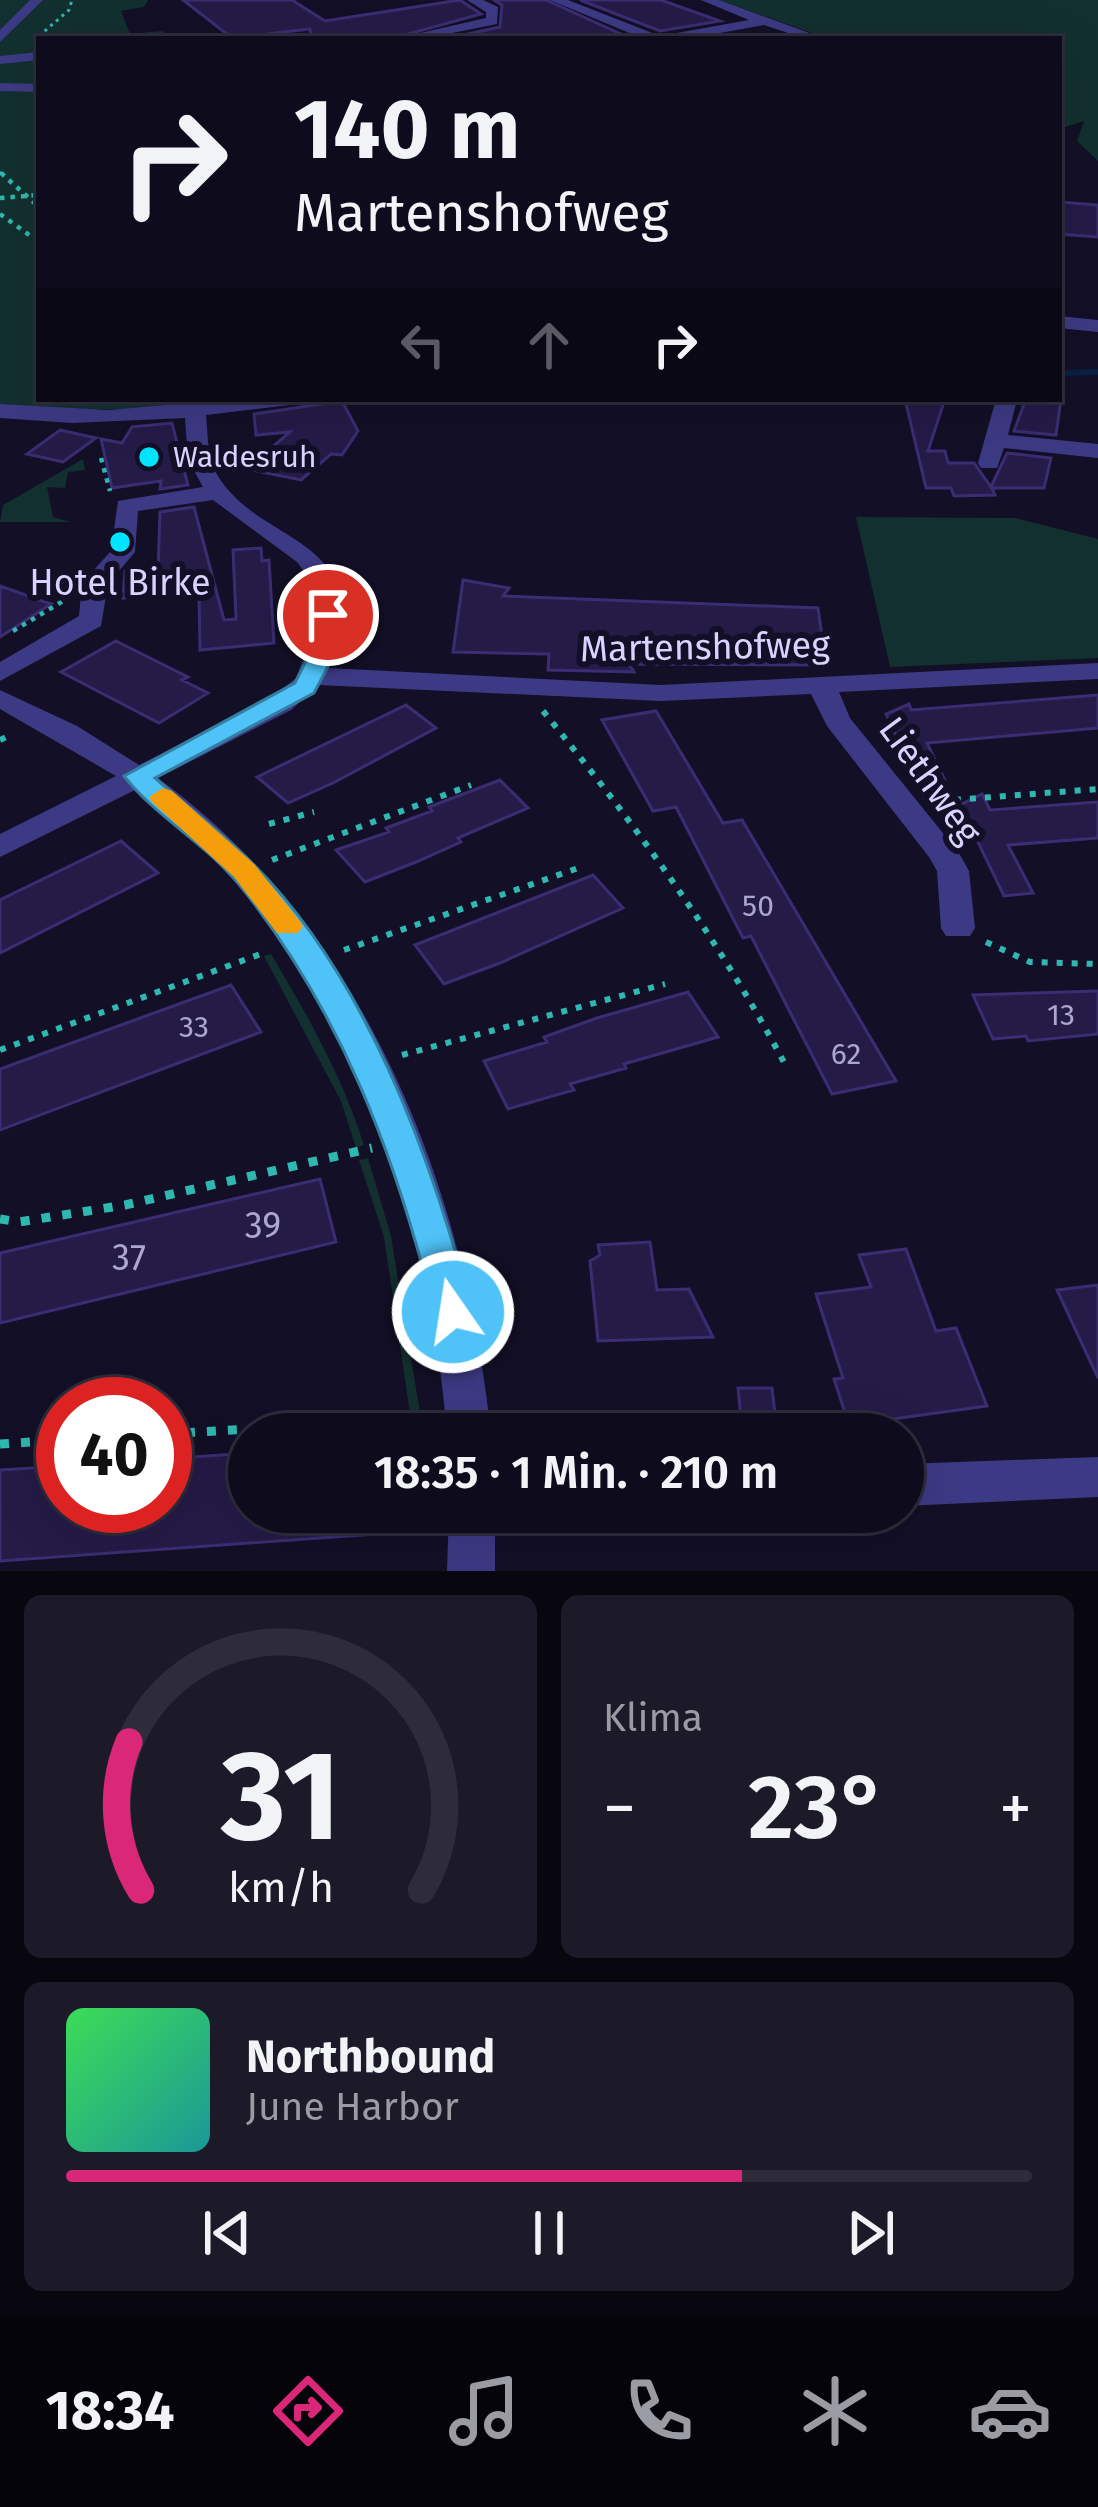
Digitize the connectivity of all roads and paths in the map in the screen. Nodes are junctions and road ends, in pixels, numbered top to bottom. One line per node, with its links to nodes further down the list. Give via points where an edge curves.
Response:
1 (37, 0): 12 (street)
2 (472, 0): 7 (street, via 493,10 492,21)
3 (556, 0): 8 (street)
4 (707, 0): 5 (street)
5 (766, 20): 6 (street); 11 (street)
6 (720, 29): 9 (street); 10 (street)
7 (416, 36)
8 (665, 36)
9 (682, 36)
10 (739, 36)
11 (811, 36)
12 (0, 38)
13 (36, 56): 14 (street)
14 (0, 60)
15 (0, 87): 16 (street)
16 (36, 88)
17 (0, 172): 18 (path)
18 (25, 195): 19 (path); 20 (path); 21 (path)
19 (36, 195)
20 (0, 198)
21 (36, 204)
22 (0, 214): 23 (path)
23 (36, 240)
24 (1062, 322): 25 (street)
25 (1098, 326)
26 (264, 402): 29 (street)
27 (1005, 402): 30 (street, via 992,452)
28 (0, 410): 29 (street)
29 (195, 410): 31 (street, via 200,464)
30 (1098, 451)
31 (229, 501): 32 (street); 34 (street, via 124,508 123,552 94,583 92,620); 35 (street, via 302,549 326,585)
32 (277, 502)
33 (1098, 671): 36 (street, Martenshofweg)
34 (0, 673)
35 (314, 676): 37 (street, Martenshofweg); 39 (street, via 281,704)
36 (821, 684): 37 (street, Martenshofweg, via 662,693); 42 (street, Liethweg, via 837,720)
37 (528, 686): 54 (path, via 645,835 750,993)
38 (0, 698): 39 (street)
39 (138, 776): 45 (street); 47 (street)
40 (471, 785): 47 (path)
41 (1098, 790): 42 (path)
42 (905, 804): 48 (street, Liethweg, via 953,871)
43 (314, 812): 44 (path)
44 (269, 824)
45 (0, 847)
46 (584, 866): 49 (path)
47 (244, 871): 49 (street)
48 (958, 928): 50 (path, via 1030,962)
49 (305, 951): 52 (path); 53 (street)
50 (1098, 964)
51 (664, 985): 53 (path)
52 (0, 1050)
53 (369, 1064): 55 (street)
54 (787, 1068)
55 (402, 1138): 56 (path, via 125,1205); 57 (street, via 446,1275)
56 (0, 1219)
57 (468, 1413)
58 (228, 1430): 59 (path)
59 (192, 1432)
60 (36, 1442): 61 (path)
61 (0, 1444)
62 (1098, 1478): 63 (street)
63 (924, 1485)
64 (472, 1533): 65 (street)
65 (471, 1571)

